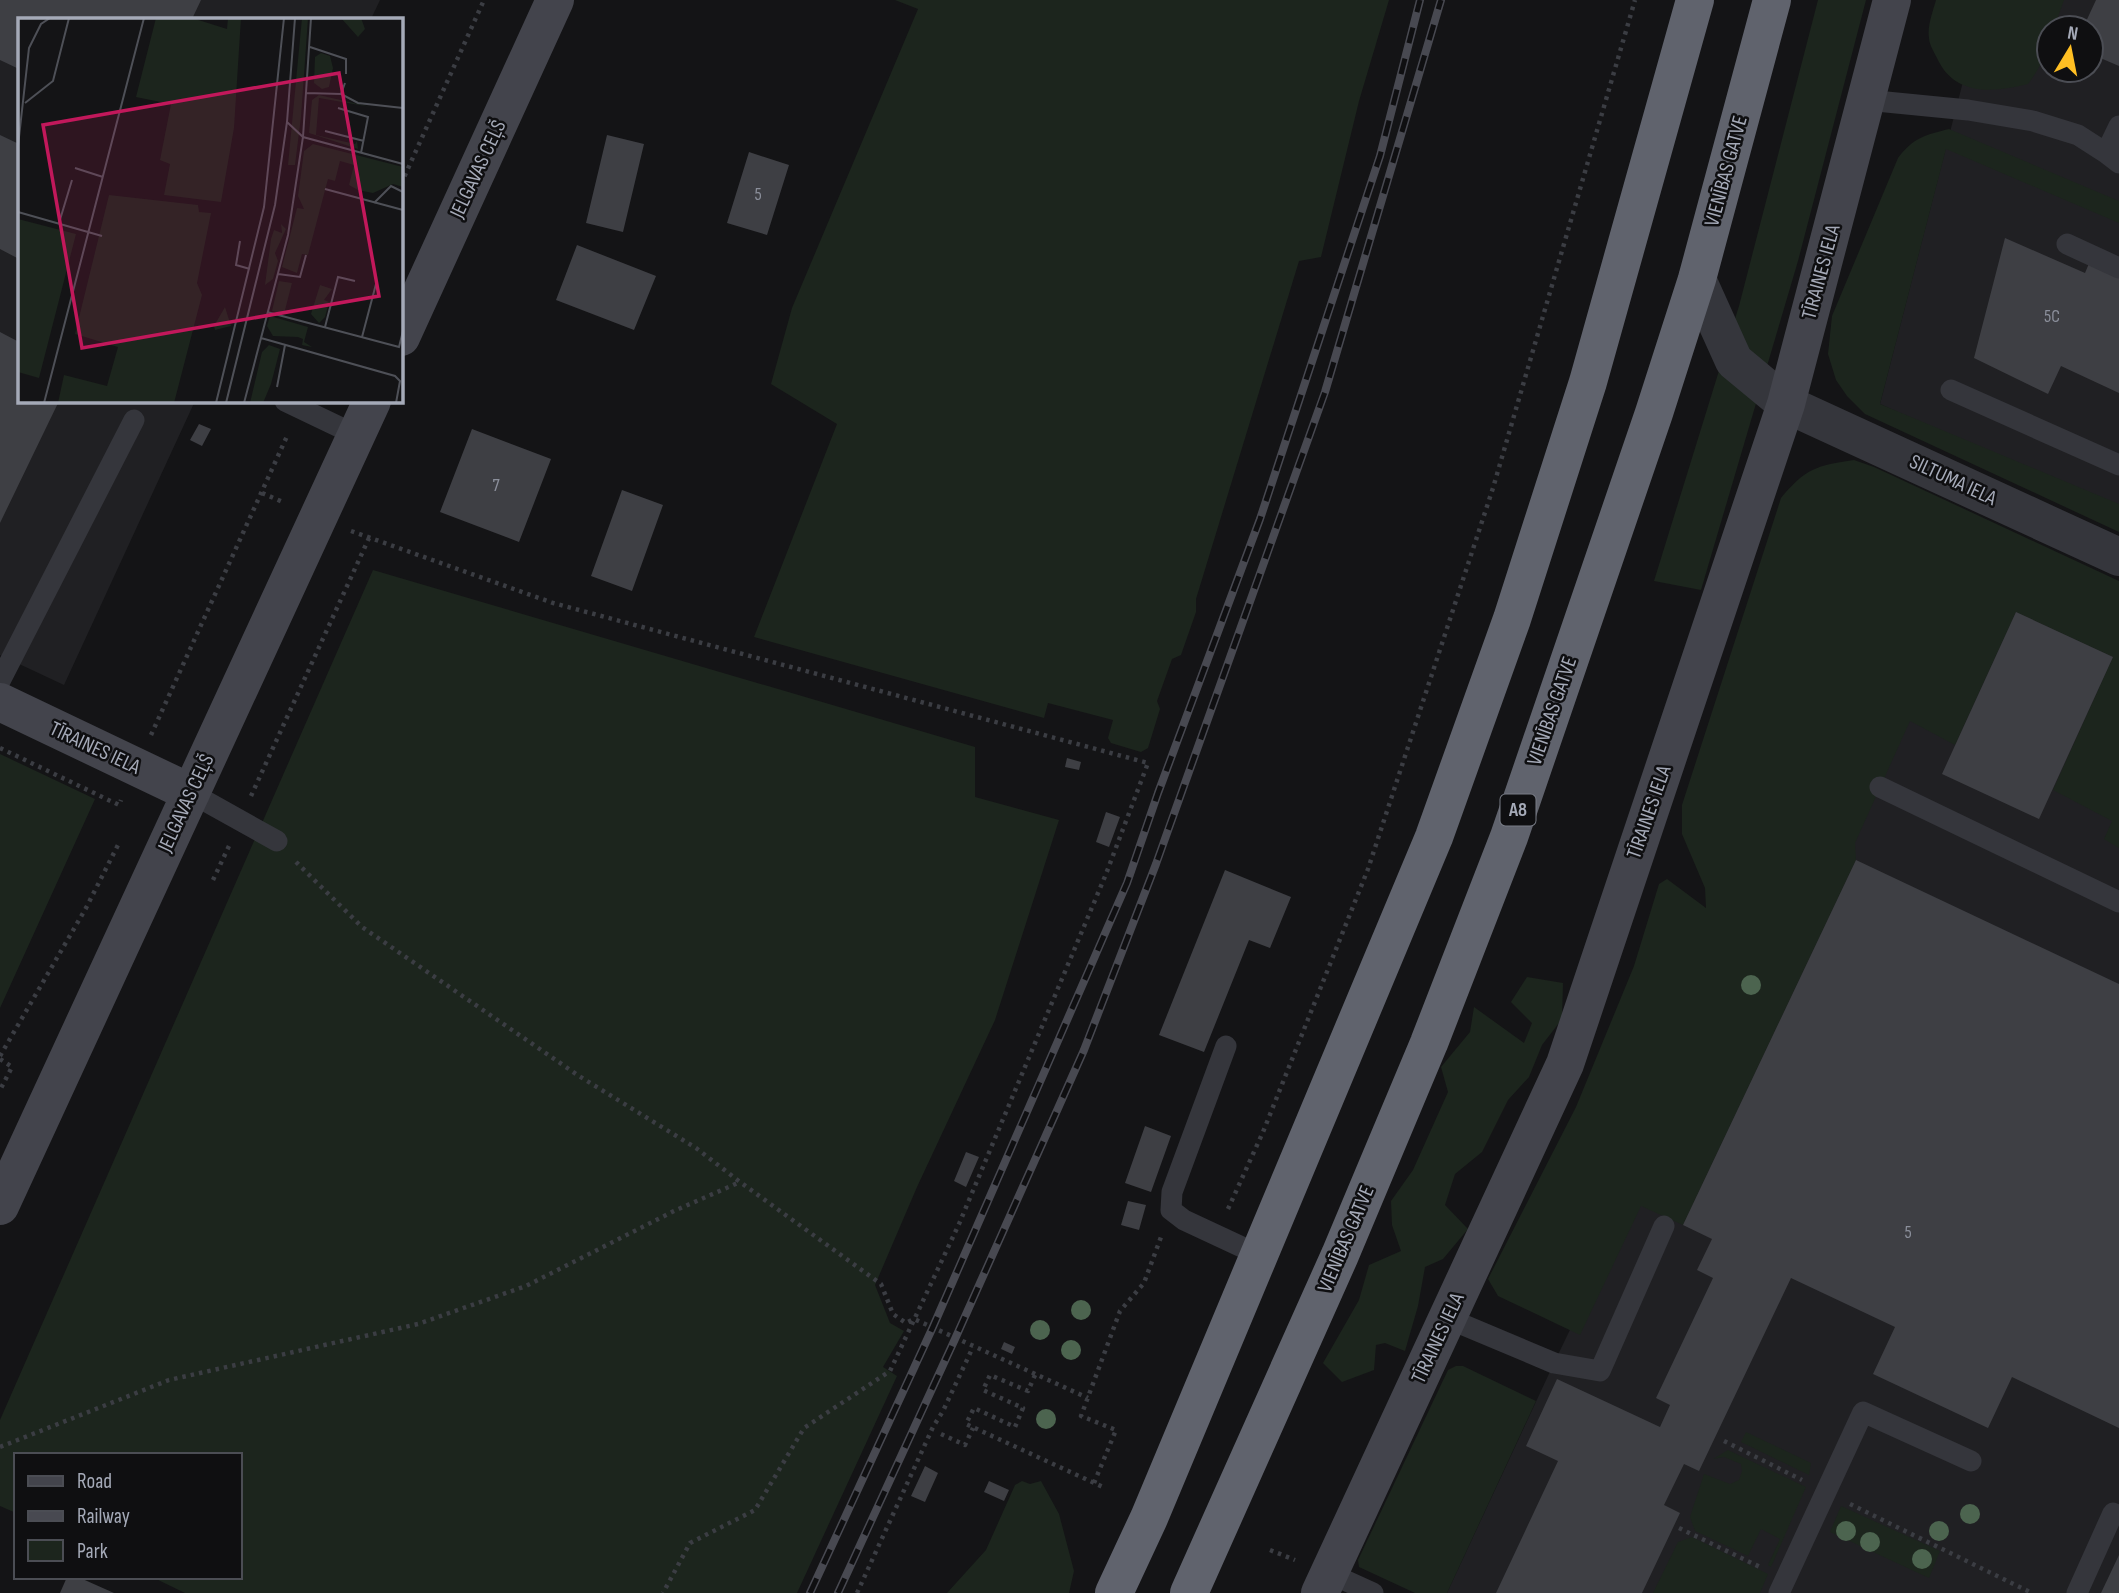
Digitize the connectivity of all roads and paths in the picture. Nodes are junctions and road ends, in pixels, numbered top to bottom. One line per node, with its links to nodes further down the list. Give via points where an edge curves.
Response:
1 (484, 0): 10 (path)
2 (555, 0): 14 (street, JELGAVAS CEĻŠ)
3 (1635, 0): 43 (path, via 1493,488 1368,869 1263,1132)
4 (1695, 0): 45 (highway, via 1588,382 1512,619 1434,837)
5 (1772, 0): 13 (highway, VIENĪBAS GATVE / A8)
6 (1892, 0): 7 (street, TĪRAINES IELA)
7 (1866, 100): 9 (lane, via 2033,121 2078,135); 17 (street, TĪRAINES IELA)
8 (2119, 126): 9 (lane)
9 (2112, 158)
10 (402, 182)
11 (2067, 244): 12 (lane)
12 (2119, 268)
13 (1697, 279): 17 (street, SILTUMA IELA, via 1734,362); 67 (highway, VIENĪBAS GATVE / A8, via 1499,862 1340,1255)
14 (402, 335)
15 (1951, 390): 21 (lane)
16 (372, 402): 20 (street, JELGAVAS CEĻŠ)
17 (1786, 404): 25 (street, SILTUMA IELA); 46 (street, TĪRAINES IELA, via 1565,1064)
18 (292, 405): 20 (lane); 22 (path)
19 (134, 420): 26 (lane)
20 (356, 435): 23 (street, JELGAVAS CEĻŠ)
21 (2119, 465)
22 (262, 494): 23 (path); 29 (path)
23 (318, 517): 24 (path); 31 (street, JELGAVAS CEĻŠ)
24 (369, 538): 32 (path); 47 (path, via 553,603 1148,763 959,1224)
25 (2119, 557)
26 (0, 681)
27 (0, 702): 29 (street, TĪRAINES IELA)
28 (0, 748): 29 (path, via 119,805)
29 (136, 767): 31 (street, TĪRAINES IELA)
30 (1880, 787): 36 (lane)
31 (191, 793): 32 (lane); 41 (street, JELGAVAS CEĻŠ)
32 (240, 822): 33 (lane); 35 (path)
33 (277, 841): 40 (path, via 362,927 579,1076 696,1148)
34 (119, 843): 38 (path)
35 (214, 880)
36 (2119, 902)
37 (1226, 1046): 43 (lane, via 1172,1192 1171,1210)
38 (0, 1057): 39 (path, via 12,1067)
39 (0, 1090)
40 (740, 1182): 47 (path, via 881,1284 893,1314 906,1323); 54 (path, via 526,1286 418,1324 169,1380)
41 (0, 1206)
42 (1664, 1226): 46 (lane, via 1600,1371 1554,1363)
43 (1216, 1235): 45 (lane)
44 (1161, 1237): 50 (path, via 1144,1283 1121,1311)
45 (1259, 1255): 66 (highway)
46 (1447, 1318): 62 (street, TĪRAINES IELA)
47 (914, 1319): 48 (path); 64 (path, via 890,1371 804,1428 755,1510 690,1543)
48 (972, 1347): 49 (path); 65 (path)
49 (1035, 1376): 50 (path); 51 (path, via 1028,1391 990,1375 983,1390 1023,1408 1015,1427 974,1408 966,1424)
50 (1088, 1398): 56 (path, via 1082,1416 1116,1430)
51 (973, 1428): 52 (path, via 965,1445); 56 (path)
52 (941, 1434)
53 (1724, 1441): 58 (path)
54 (0, 1447)
55 (1971, 1461): 58 (lane, via 1863,1412)
56 (1094, 1483): 57 (path)
57 (1103, 1487)
58 (1826, 1492): 63 (lane); 69 (path)
59 (2113, 1513): 70 (lane)
60 (1679, 1528): 63 (path)
61 (1270, 1550): 62 (path)
62 (1316, 1576): 68 (lane)
63 (1783, 1586)
64 (663, 1593)
65 (857, 1593)
66 (1114, 1593)
67 (1189, 1593)
68 (1373, 1593)
69 (2032, 1593)
70 (2077, 1593)

